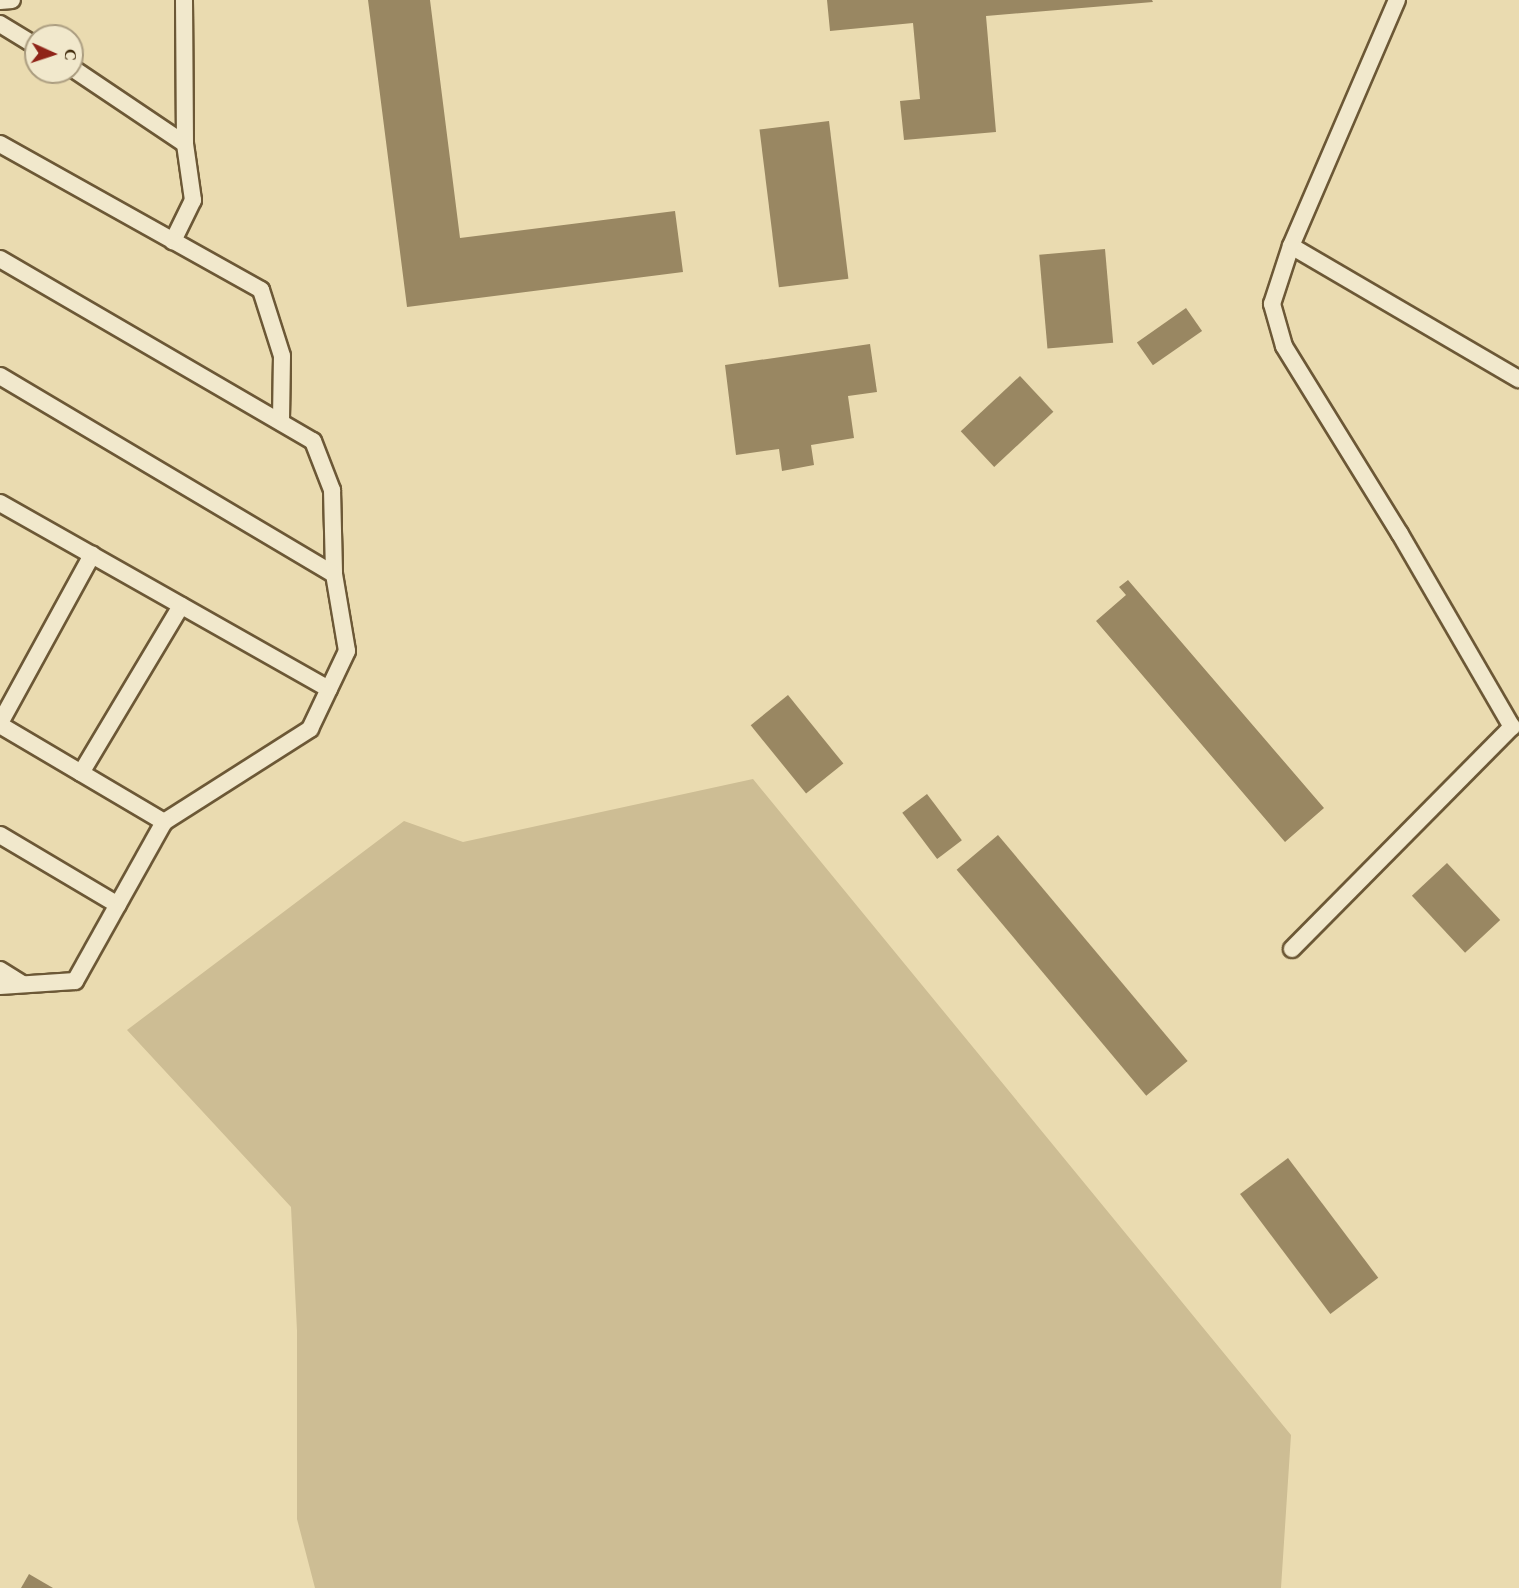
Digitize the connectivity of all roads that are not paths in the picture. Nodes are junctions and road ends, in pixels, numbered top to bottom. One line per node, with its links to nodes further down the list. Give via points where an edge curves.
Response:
1 (12, 0): 4 (lane)
2 (184, 0): 9 (lane)
3 (1397, 0): 11 (lane)
4 (0, 1)
5 (0, 24): 6 (lane)
6 (24, 39)
7 (84, 76): 9 (lane)
8 (0, 144): 10 (lane)
9 (185, 144): 10 (lane, via 194,200)
10 (173, 241): 15 (lane, via 261,291 282,356)
11 (1291, 246): 14 (lane); 26 (lane, via 1272,304 1284,346 1400,534 1512,728)
12 (0, 259): 15 (lane)
13 (0, 376): 18 (lane)
14 (1519, 379)
15 (281, 422): 18 (lane, via 313,441 332,490)
16 (1, 507): 17 (lane)
17 (92, 555): 19 (lane); 21 (lane)
18 (334, 574): 20 (lane, via 347,651)
19 (181, 606): 20 (lane); 22 (lane)
20 (329, 689): 23 (lane, via 310,729)
21 (0, 724): 22 (lane)
22 (81, 773): 23 (lane)
23 (164, 822): 25 (lane)
24 (0, 835): 25 (lane)
25 (118, 905): 28 (lane, via 75,981)
26 (1292, 950)
27 (0, 970): 28 (lane)
28 (22, 984): 29 (lane)
29 (0, 986)

